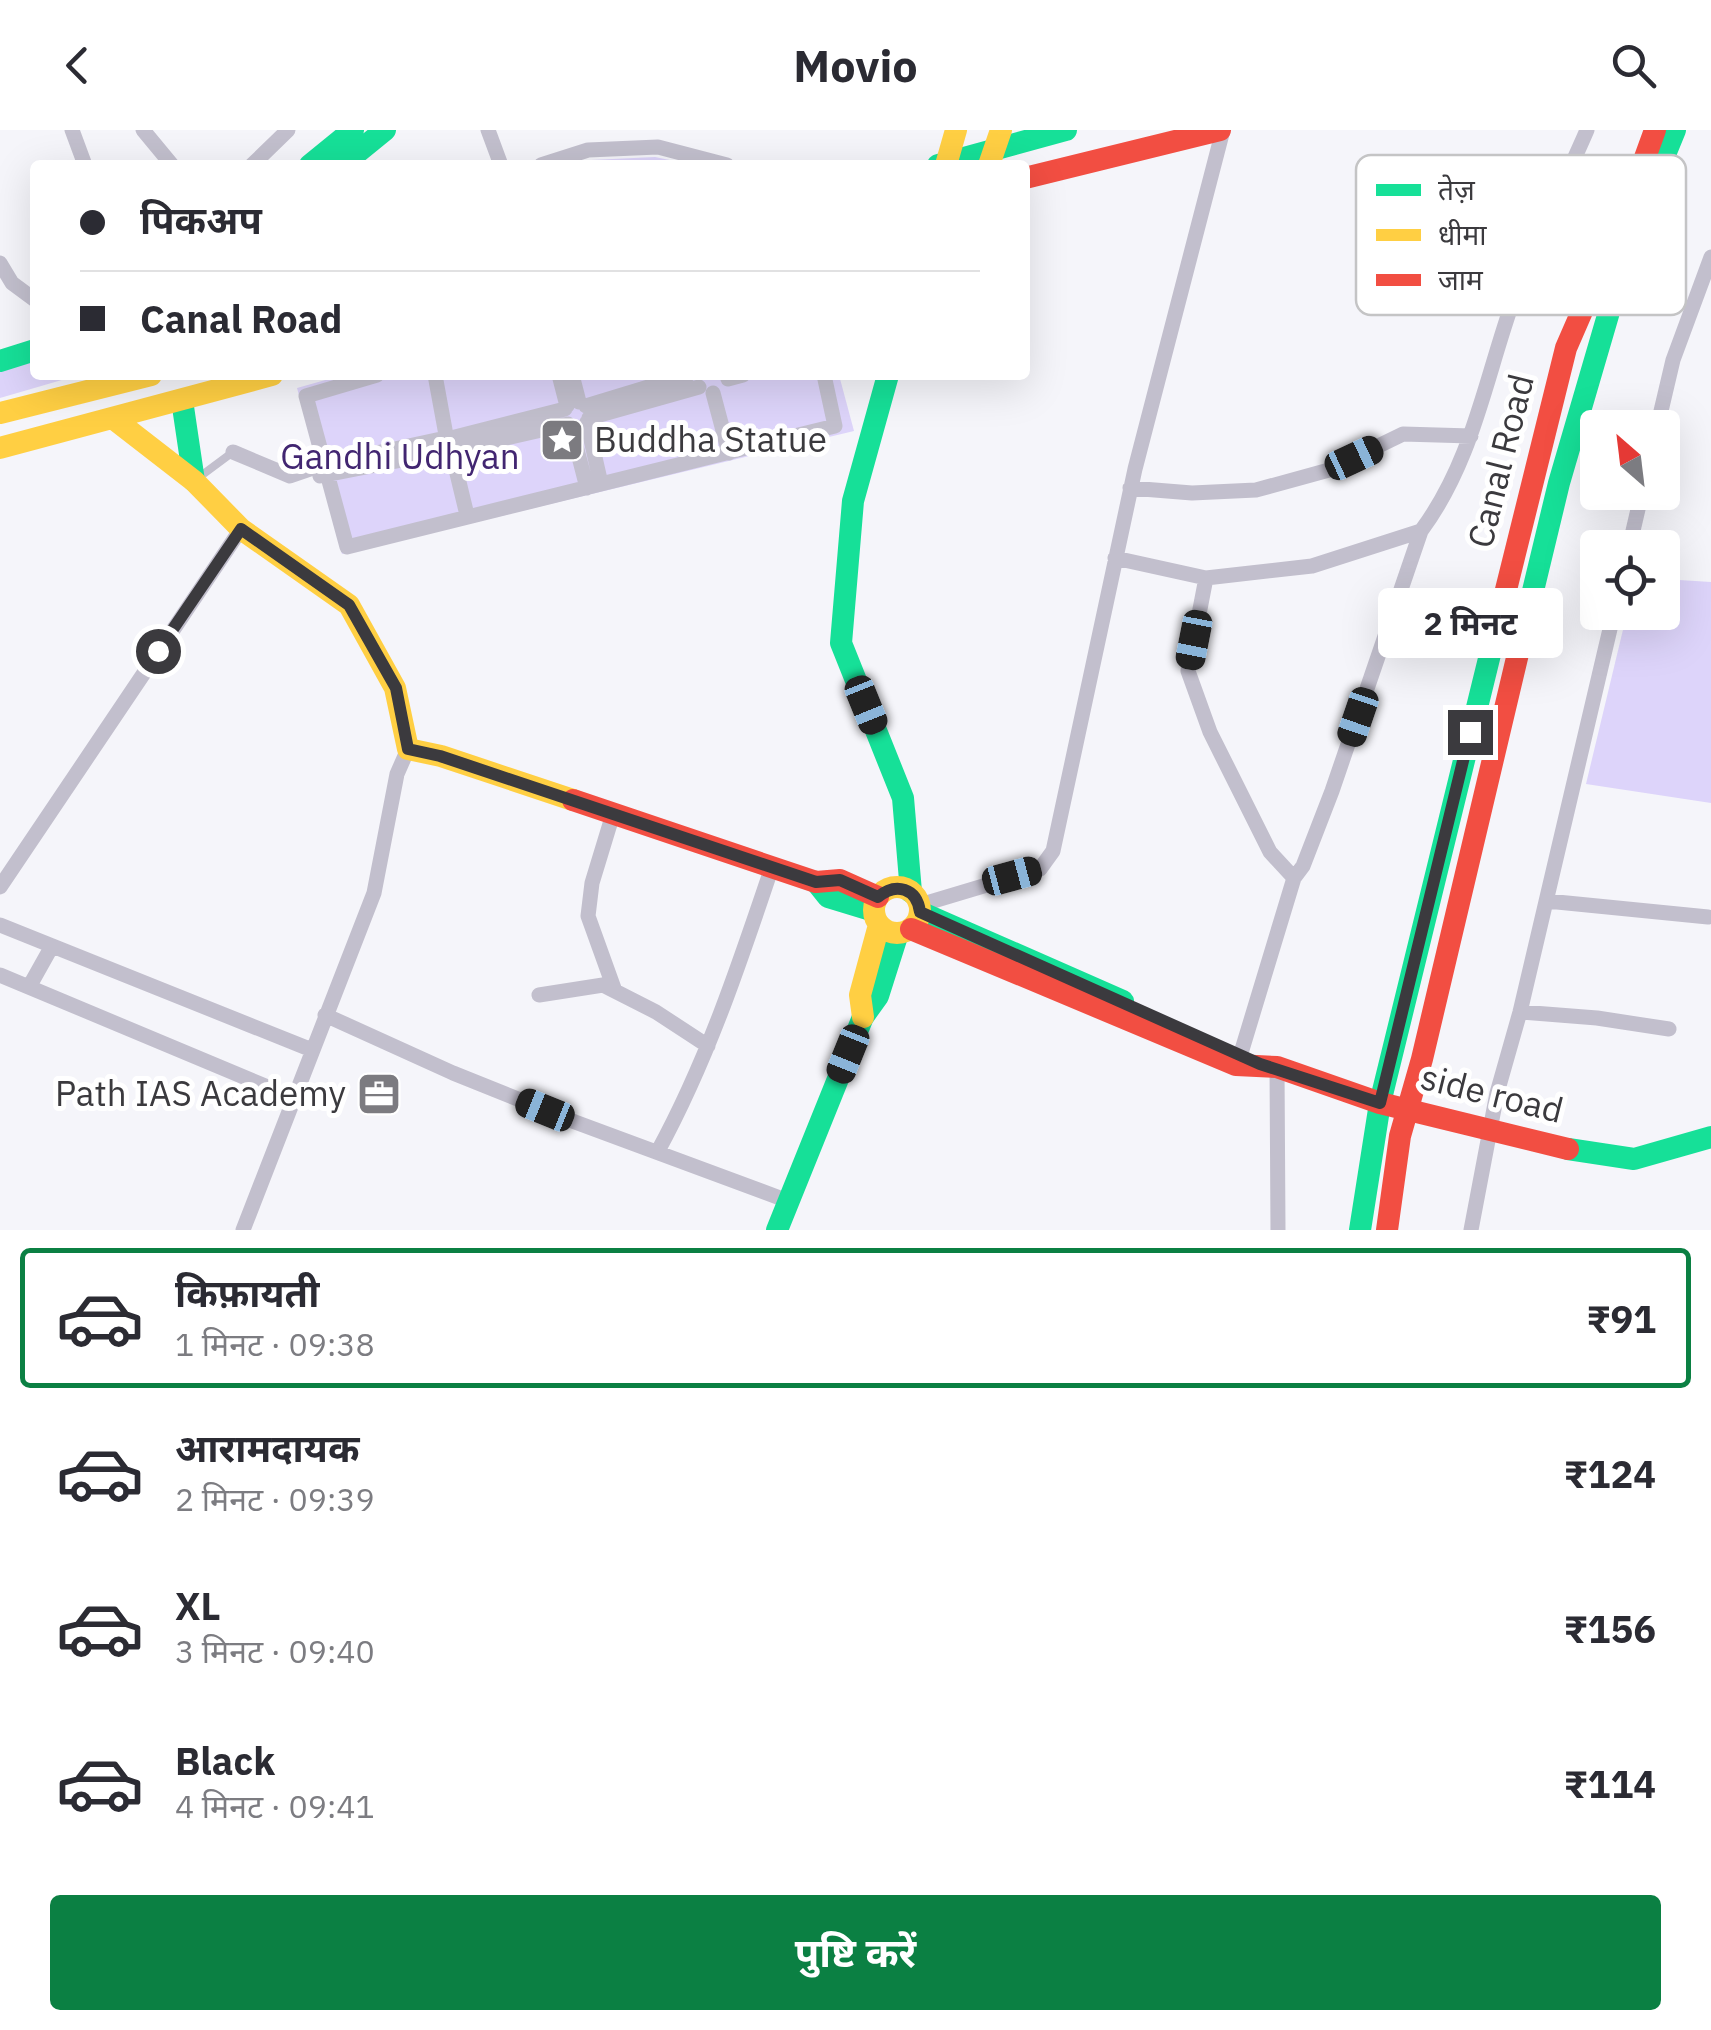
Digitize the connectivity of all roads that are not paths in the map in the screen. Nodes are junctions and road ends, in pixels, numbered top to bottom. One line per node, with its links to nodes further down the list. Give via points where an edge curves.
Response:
1 (72, 130): 17 (street)
2 (142, 130): 18 (street)
3 (288, 130): 19 (street)
4 (353, 130): 20 (main road)
5 (385, 130): 21 (main road)
6 (488, 130): 22 (street)
7 (956, 130): 25 (main road)
8 (1066, 130): 13 (main road)
9 (1222, 130): 27 (main road); 61 (street)
10 (1587, 130): 14 (street)
11 (1655, 130): 15 (main road, Canal Road)
12 (1675, 130): 16 (main road, Canal Road)
13 (995, 148): 26 (main road)
14 (1576, 155)
15 (1646, 155)
16 (1665, 155)
17 (84, 160)
18 (168, 160)
19 (257, 160)
20 (316, 160)
21 (348, 160)
22 (499, 160)
23 (557, 160): 24 (street, via 588,150 658,147)
24 (708, 160)
25 (945, 160)
26 (956, 160)
27 (1030, 177)
28 (1711, 256): 49 (street)
29 (0, 263): 30 (street)
30 (30, 296)
31 (1509, 315): 53 (street)
32 (1580, 315): 89 (main road, Canal Road, via 1566,348)
33 (1608, 315): 90 (main road, Canal Road, via 1559,483)
34 (30, 336): 35 (main road)
35 (0, 345)
36 (30, 352): 37 (main road)
37 (0, 361)
38 (131, 380): 50 (main road)
39 (254, 380): 48 (main road)
40 (361, 380): 58 (street, via 306,396)
41 (436, 380): 54 (street)
42 (561, 380): 51 (street)
43 (573, 380): 51 (street)
44 (825, 380): 57 (street, via 834,426)
45 (878, 380): 74 (main road, via 844,508 831,649 892,800)
46 (887, 380): 74 (main road, via 853,501 841,644 903,798)
47 (700, 385): 51 (street); 57 (street)
48 (182, 400): 52 (main road); 59 (main road)
49 (1661, 410)
50 (0, 413)
51 (576, 414): 54 (street); 60 (street)
52 (114, 419): 55 (main road); 59 (main road)
53 (1472, 436): 61 (street, via 1404,434 1329,470 1256,490 1192,494); 64 (street, via 1444,500)
54 (449, 444): 58 (street); 62 (street)
55 (0, 448)
56 (233, 452): 58 (street, via 290,476); 59 (lane)
57 (728, 453): 60 (street)
58 (327, 470): 62 (street, via 347,547)
59 (194, 481): 63 (main road)
60 (594, 486): 62 (street)
61 (1130, 488): 65 (street)
62 (467, 516)
63 (241, 529): 68 (main road, via 349,605 396,688); 72 (street)
64 (1421, 531): 66 (street, via 1312,566); 71 (street, via 1332,791)
65 (1116, 558): 66 (street); 74 (street, via 1052,850 1040,869)
66 (1206, 578): 71 (street, via 1188,671 1210,732 1270,852)
67 (1610, 630): 73 (street)
68 (408, 749): 69 (main road, side road); 83 (street, via 374,893)
69 (613, 814): 70 (main road, side road); 80 (street, via 588,916)
70 (772, 867): 74 (main road, side road, via 816,882 840,880); 85 (street)
71 (1294, 878): 87 (street)
72 (0, 887)
73 (1547, 901): 75 (street); 82 (street)
74 (899, 910): 87 (main road, side road); 94 (main road, via 860,995 863,1018)
75 (1708, 917)
76 (0, 926): 77 (street)
77 (52, 946): 79 (street); 86 (street)
78 (0, 974): 79 (street)
79 (28, 987): 88 (street)
80 (615, 991): 81 (street, via 603,985); 85 (street)
81 (539, 996)
82 (1520, 1012): 84 (street); 91 (street)
83 (326, 1014): 86 (street); 93 (street, via 453,1072)
84 (1669, 1029)
85 (708, 1046): 93 (street)
86 (312, 1050): 88 (street)
87 (1259, 1062): 89 (main road, side road); 97 (street)
88 (294, 1098): 95 (street)
89 (1380, 1103): 90 (main road, side road); 98 (main road, Canal Road)
90 (1407, 1108): 91 (main road, side road); 99 (main road, Canal Road)
91 (1492, 1130): 92 (main road, side road, via 1634,1159); 100 (street)
92 (1711, 1137)
93 (658, 1151): 94 (street)
94 (788, 1201): 96 (main road)
95 (243, 1230)
96 (777, 1230)
97 (1278, 1230)
98 (1360, 1230)
99 (1387, 1230)
100 (1470, 1230)

